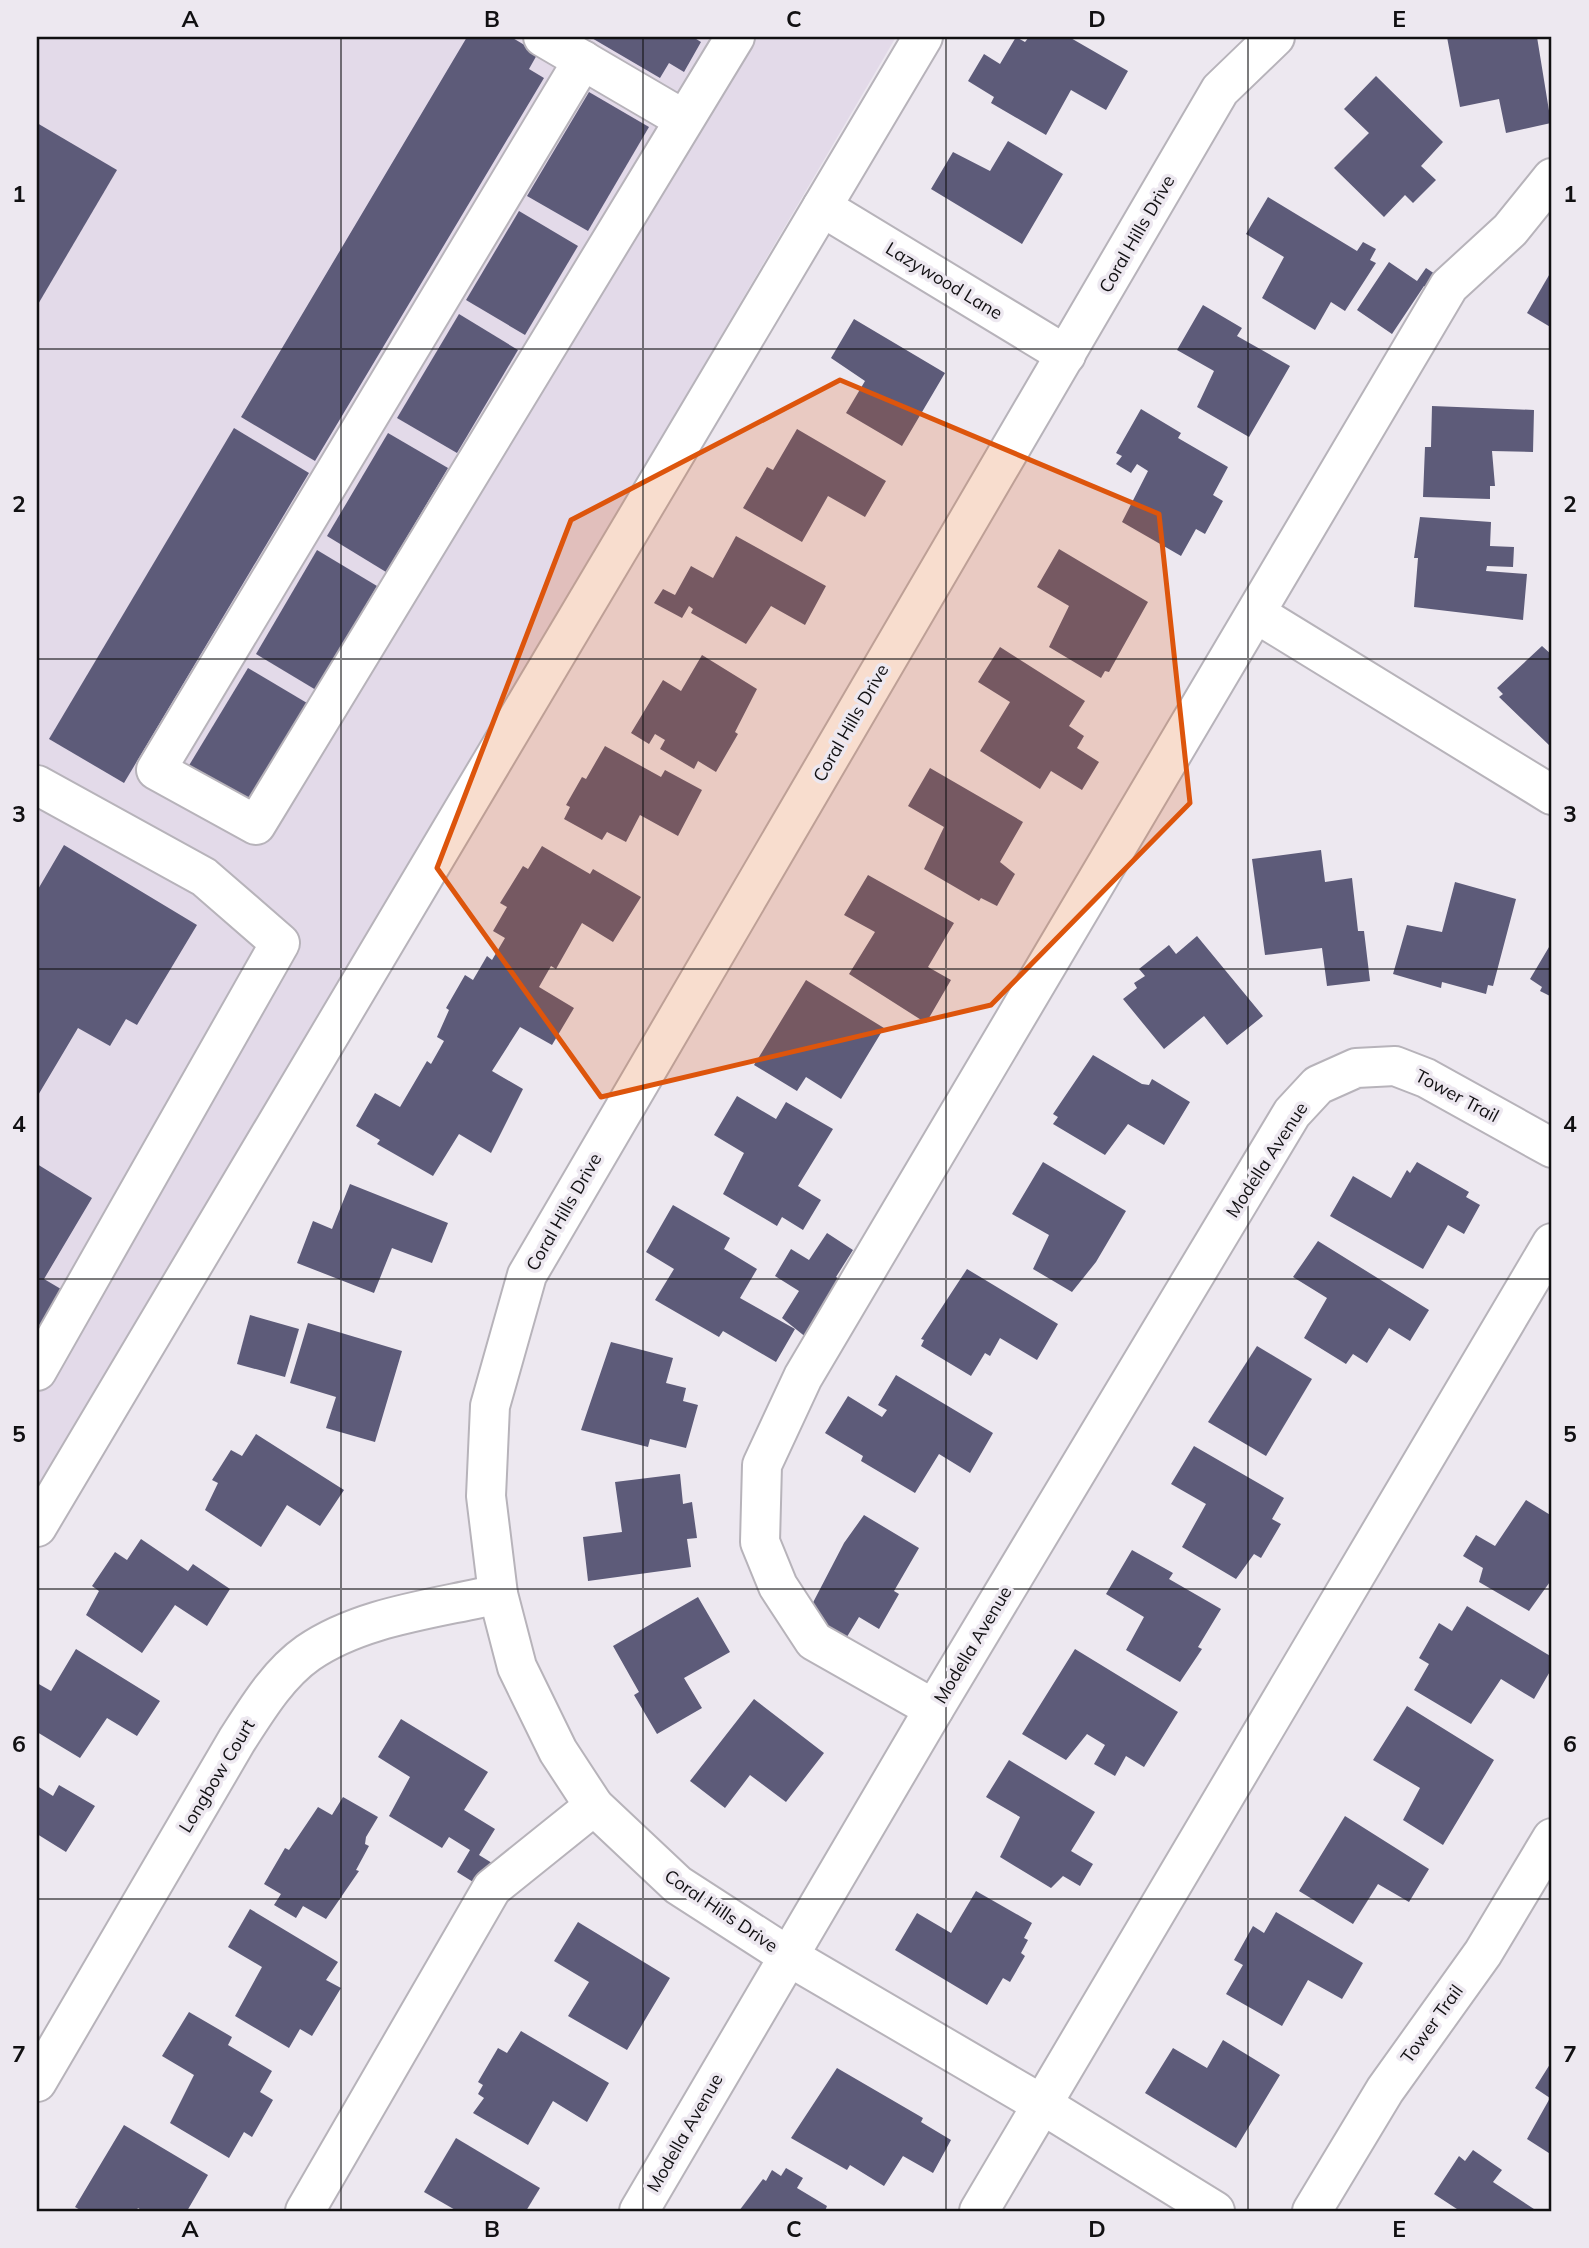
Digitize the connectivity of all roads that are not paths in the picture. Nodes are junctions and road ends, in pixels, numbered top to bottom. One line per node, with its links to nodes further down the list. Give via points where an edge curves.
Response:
1 (543, 37): 5 (street)
2 (734, 37): 6 (street)
3 (923, 37): 8 (street)
4 (1275, 37): 9 (street, Coral Hills Drive, via 1220,90)
5 (583, 61): 6 (street); 6 (street, via 156,770 256,825)
6 (683, 119)
7 (1552, 178): 10 (street, via 1510,230 1449,286)
8 (822, 207): 9 (street, Lazywood Lane); 17 (street)
9 (1066, 355): 18 (street, Coral Hills Drive, via 527,1275 489,1406 486,1496)
10 (1257, 614): 12 (street); 19 (street, via 803,1377 762,1465 760,1542 778,1586 814,1641)
11 (37, 785): 16 (street, via 204,877 280,943)
12 (1552, 795)
13 (1318, 1085): 14 (street, Tower Trail, via 1356,1068 1395,1066 1426,1078); 19 (street, Modella Avenue, via 1292,1113)
14 (1552, 1148)
15 (1552, 1243): 24 (street)
16 (37, 1371)
17 (37, 1527)
18 (498, 1594): 20 (street, Coral Hills Drive, via 517,1667 558,1751); 23 (street, Longbow Court, via 349,1629 307,1654 267,1694)
19 (934, 1709): 22 (street, Modella Avenue)
20 (594, 1806): 22 (street, Coral Hills Drive, via 678,1885); 25 (street, via 492,1888)
21 (1552, 1838): 29 (street, Tower Trail, via 1483,1953 1385,2090)
22 (788, 1956): 24 (street, Coral Hills Drive); 26 (street, Modella Avenue)
23 (37, 2082)
24 (1043, 2105): 27 (street); 28 (street, Coral Hills Drive)
25 (305, 2211)
26 (639, 2211)
27 (979, 2211)
28 (1215, 2211)
29 (1312, 2211)

